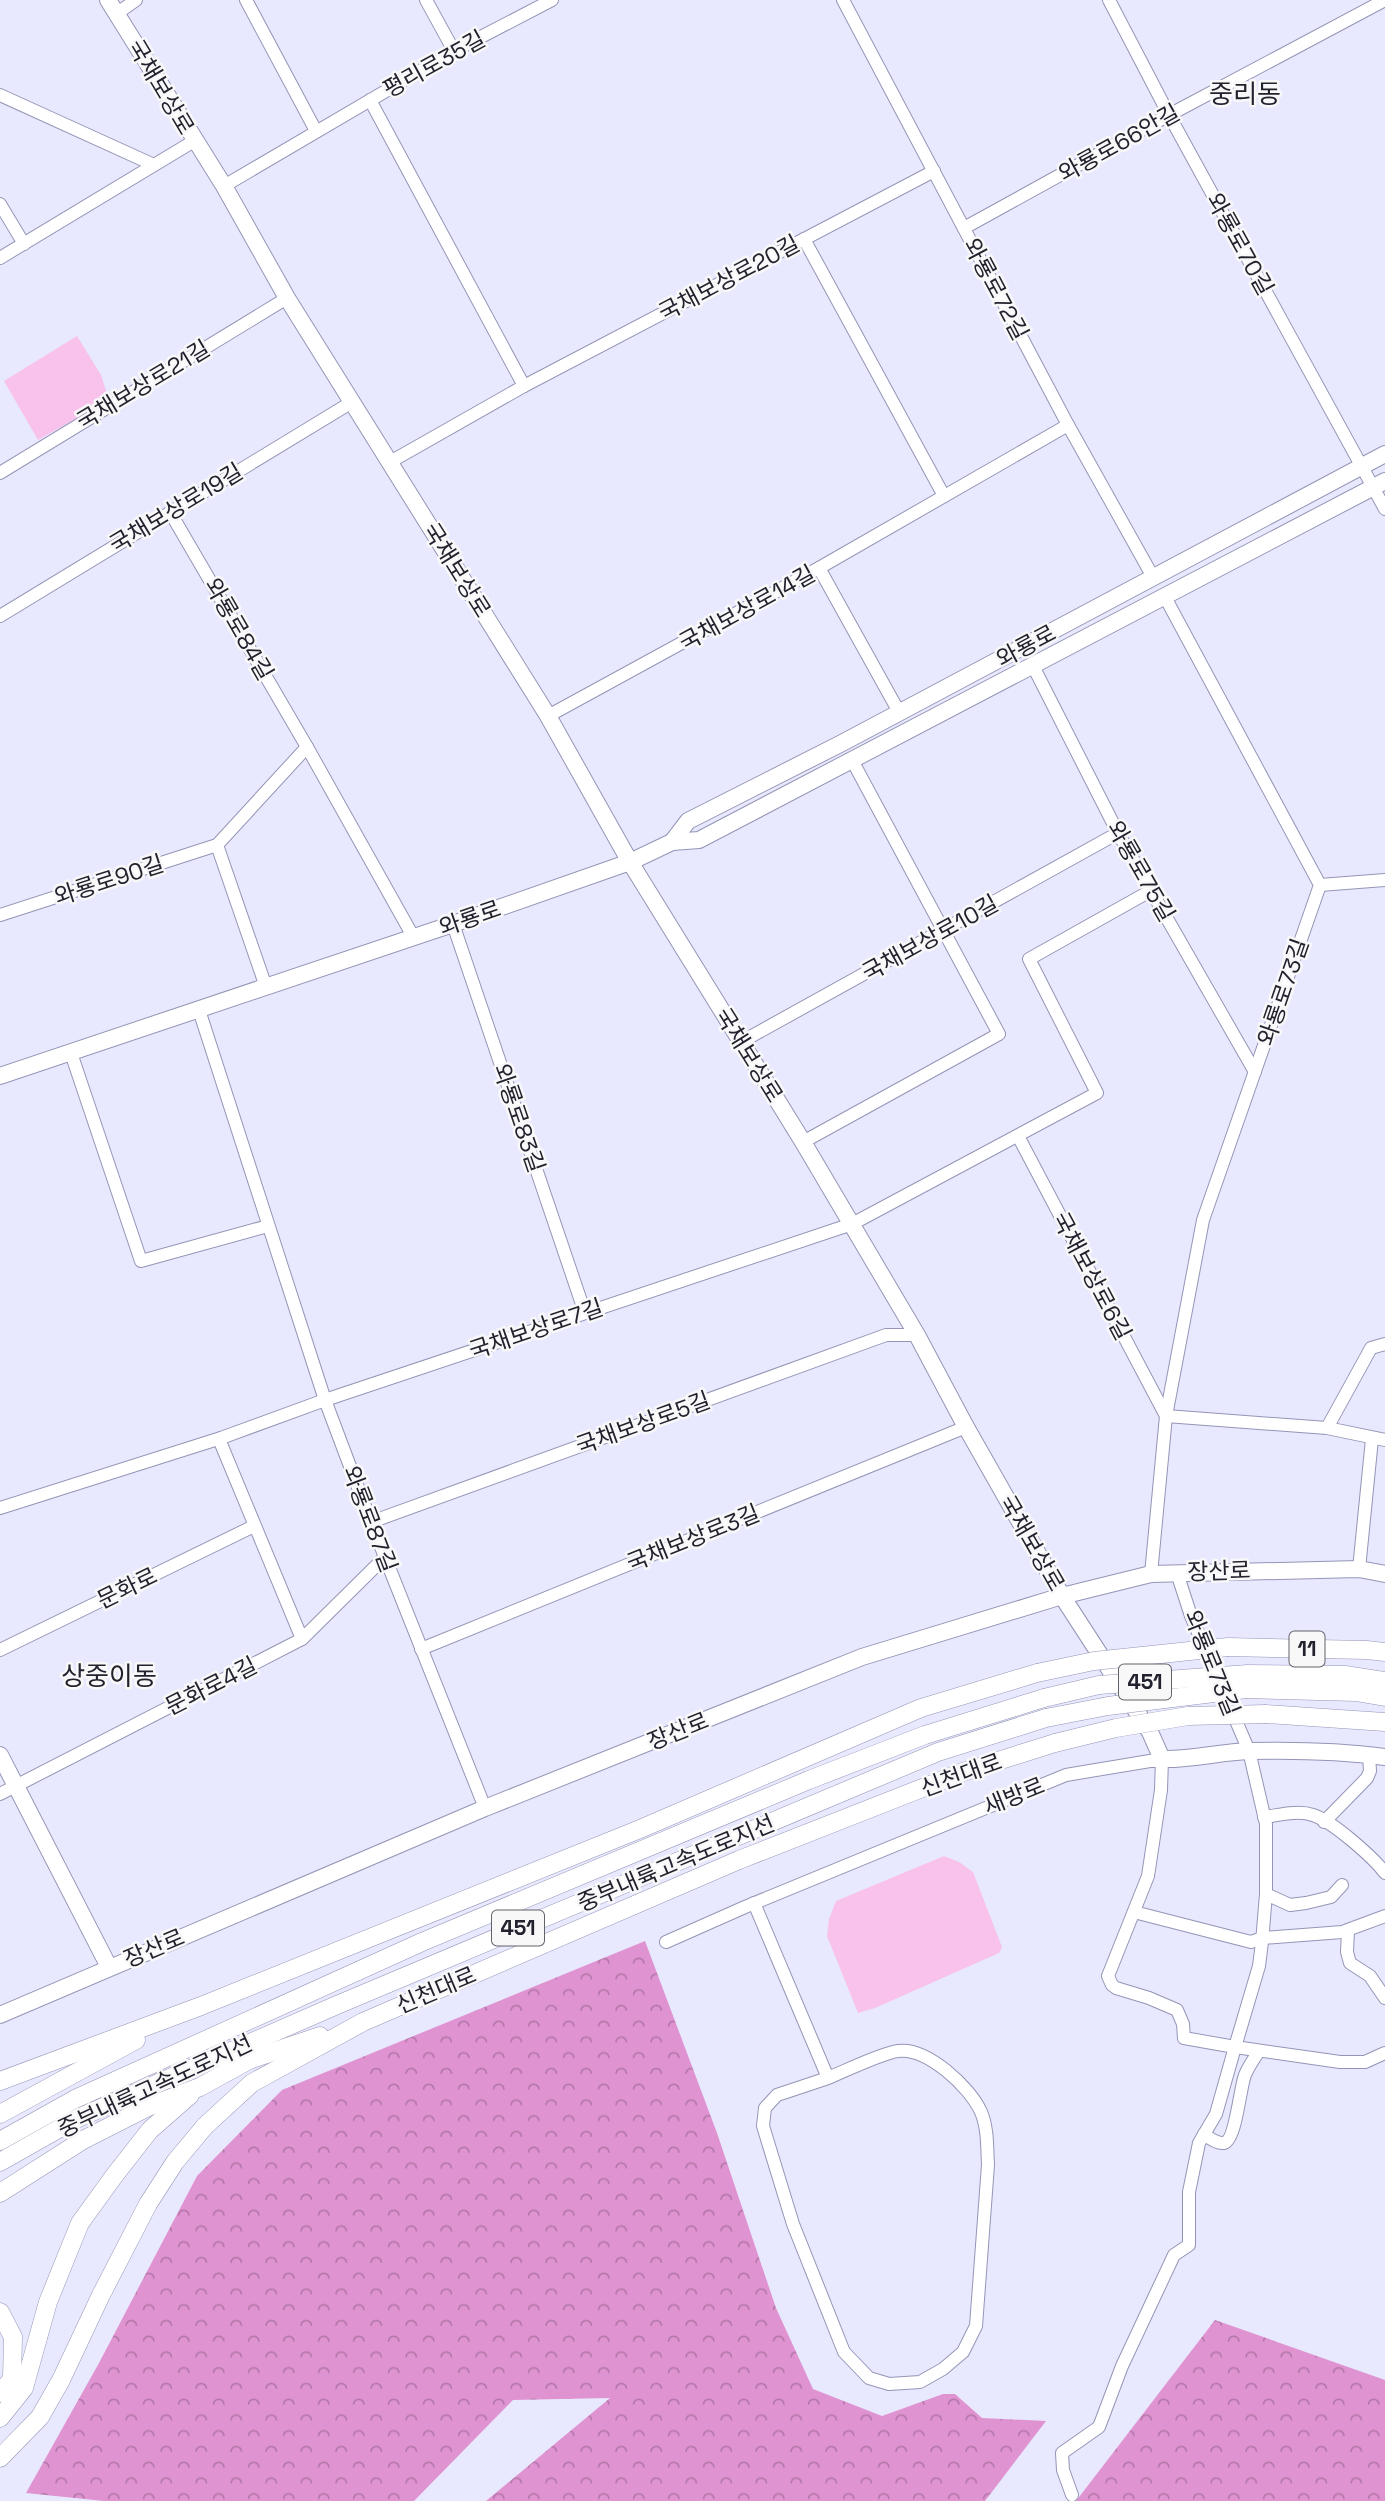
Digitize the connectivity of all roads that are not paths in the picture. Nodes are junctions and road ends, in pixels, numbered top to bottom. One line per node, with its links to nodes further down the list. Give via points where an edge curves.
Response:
1 (136, 0): 8 (street)
2 (426, 0): 9 (street)
3 (552, 0): 9 (street, 평리로35길)
4 (843, 0): 16 (street, 와룡로72길)
5 (1109, 0): 12 (street, 와룡로70길)
6 (1385, 0): 12 (street, 와룡로66안길)
7 (248, 4): 13 (street)
8 (112, 7): 14 (main road, 국채보상로)
9 (454, 51): 11 (street, 평리로35길)
10 (0, 95): 15 (street)
11 (370, 100): 13 (street, 평리로35길); 24 (street)
12 (1169, 115): 19 (street, 와룡로66안길); 29 (street, 와룡로70길)
13 (316, 131): 17 (street, 평리로35길)
14 (194, 141): 15 (street); 17 (main road, 국채보상로)
15 (154, 165): 21 (street)
16 (934, 171): 19 (street, 와룡로72길); 20 (street, 국채보상로20길)
17 (224, 186): 23 (main road, 국채보상로)
18 (0, 204): 21 (street)
19 (964, 228): 26 (street, 와룡로72길)
20 (804, 239): 24 (street, 국채보상로20길); 32 (street)
21 (23, 244): 22 (street)
22 (0, 258)
23 (287, 298): 25 (main road, 국채보상로); 30 (street, 국채보상로21길)
24 (524, 386): 28 (street, 국채보상로20길)
25 (352, 402): 28 (main road, 국채보상로); 34 (street, 국채보상로19길)
26 (1068, 425): 32 (street, 국채보상로14길); 36 (street, 와룡로72길)
27 (1385, 454): 29 (main road, 와룡로)
28 (390, 462): 41 (main road, 국채보상로)
29 (1362, 466): 31 (street, 와룡로70길); 36 (main road, 와룡로)
30 (0, 473)
31 (1379, 484): 33 (street, 와룡로70길); 37 (main road, 와룡로)
32 (944, 496): 35 (street, 국채보상로14길)
33 (1385, 509)
34 (170, 512): 38 (street, 국채보상로19길); 42 (street, 와룡로84길)
35 (819, 568): 40 (street); 41 (street, 국채보상로14길)
36 (1153, 576): 40 (main road, 와룡로)
37 (1165, 597): 39 (main road, 와룡로); 49 (street)
38 (0, 616)
39 (1033, 666): 43 (main road, 와룡로); 44 (street, 와룡로75길)
40 (899, 712): 45 (main road, 와룡로, via 688,821)
41 (548, 716): 47 (main road, 국채보상로)
42 (307, 747): 46 (street); 54 (street, 와룡로84길)
43 (853, 762): 45 (main road, 와룡로, via 699,841); 53 (street)
44 (1118, 833): 50 (street, 와룡로75길); 53 (street, 국채보상로10길)
45 (672, 842): 47 (main road, 와룡로)
46 (217, 845): 51 (street, 와룡로90길); 55 (street)
47 (630, 862): 52 (main road, 와룡로); 57 (main road, 국채보상로)
48 (1385, 880): 49 (street)
49 (1321, 884): 59 (street, 와룡로73길)
50 (1152, 890): 59 (street, 와룡로75길); 61 (street, via 1029,959 1097,1093)
51 (0, 915)
52 (453, 924): 54 (main road, 와룡로); 65 (street, 와룡로83길)
53 (944, 931): 57 (street, 국채보상로10길); 62 (street, via 999,1034)
54 (414, 938): 55 (main road, 와룡로)
55 (266, 988): 56 (main road, 와룡로)
56 (199, 1010): 58 (main road, 와룡로); 64 (street, 와룡로87길)
57 (741, 1042): 62 (main road, 국채보상로)
58 (71, 1053): 60 (main road, 와룡로); 64 (street, via 141,1261)
59 (1255, 1072): 69 (street, 와룡로73길, via 1203,1220)
60 (0, 1076)
61 (1018, 1136): 63 (street); 69 (street, 국채보상로6길)
62 (803, 1142): 63 (main road, 국채보상로)
63 (852, 1224): 65 (street, 국채보상로7길); 66 (main road, 국채보상로)
64 (268, 1226): 68 (street, 와룡로87길)
65 (584, 1313): 68 (street, 국채보상로7길)
66 (918, 1335): 70 (main road, 국채보상로); 75 (street, 국채보상로5길, via 886,1335)
67 (1385, 1343): 71 (street, via 1371,1348)
68 (325, 1400): 72 (street, 국채보상로7길); 75 (street, 와룡로87길)
69 (1166, 1416): 71 (street); 80 (street, 와룡로73길)
70 (966, 1427): 82 (main road, 국채보상로); 84 (street, 국채보상로3길)
71 (1327, 1428): 73 (street)
72 (222, 1438): 74 (street, 국채보상로7길); 76 (street)
73 (1379, 1439): 78 (street)
74 (0, 1508)
75 (371, 1522): 77 (street, 와룡로87길)
76 (254, 1526): 83 (street); 85 (street, 문화로)
77 (384, 1557): 83 (street, 문화로4길); 84 (street, 와룡로87길)
78 (1359, 1569): 79 (main road, 장산로); 81 (main road, 장산로)
79 (1177, 1573): 80 (main road, 장산로); 91 (street, 와룡로73길)
80 (1151, 1574): 82 (main road, 장산로)
81 (1385, 1574)
82 (1062, 1596): 94 (main road, 국채보상로, via 1150,1732); 97 (main road, 장산로, via 862,1657)
83 (302, 1639): 95 (street, 문화로4길)
84 (421, 1649): 97 (street, 와룡로87길)
85 (0, 1650)
86 (1385, 1652): 111 (highway, 11, bridge, via 1228,1647 1094,1661 921,1708 640,1829)
87 (1385, 1681): 88 (highway, 중부내륙고속도로지선 / 451, via 1345,1675)
88 (1247, 1682): 89 (highway, 중부내륙고속도로지선 / 451); 122 (highway, 중부내륙고속도로지선 / 451, bridge, via 1099,1685 925,1735 422,1942 75,2099); 123 (highway, 중부내륙고속도로지선 / 451, bridge, via 1046,1718 938,1752 349,1999 76,2119)
89 (1385, 1697)
90 (1385, 1722): 113 (highway, 신천대로, bridge, via 1266,1714 1188,1716 1116,1727 1055,1743 962,1772 739,1860)
91 (1249, 1751): 93 (main road, 새방로); 94 (main road, 새방로); 98 (street, 와룡로73길)
92 (0, 1755): 95 (main road)
93 (1377, 1756): 99 (street, via 1367,1778)
94 (1162, 1759): 103 (street, 새방로, via 1066,1775); 104 (street, via 1148,1876)
95 (16, 1787): 96 (street, 문화로4길); 109 (main road)
96 (0, 1794)
97 (485, 1808): 109 (main road, 장산로)
98 (1264, 1817): 99 (street, via 1313,1815); 102 (street, 와룡로73길)
99 (1324, 1822): 100 (street)
100 (1385, 1873)
101 (1342, 1885): 102 (street, via 1331,1897 1290,1905)
102 (1266, 1894): 107 (street, 와룡로73길)
103 (754, 1903): 108 (street, 새방로); 117 (street)
104 (1133, 1912): 107 (street, via 1251,1942); 114 (street, via 1108,1976 1112,1985 1177,2010 1184,2038)
105 (1385, 1916): 106 (street)
106 (1348, 1930): 107 (street); 110 (street, via 1350,1963 1370,1976)
107 (1263, 1938): 114 (street, 와룡로73길)
108 (666, 1942)
109 (109, 1967): 112 (main road, 장산로)
110 (1385, 1998)
111 (201, 2006): 118 (highway); 120 (highway)
112 (0, 2015)
113 (363, 2022): 119 (highway, via 248,2060); 128 (highway, 신천대로, via 252,2083 205,2126 148,2204 40,2417)
114 (1235, 2047): 115 (street); 121 (street, 와룡로73길, via 1216,2113)
115 (1259, 2051): 116 (street, via 1340,2063 1365,2062); 121 (street, via 1245,2075 1228,2140 1217,2142)
116 (1385, 2053)
117 (828, 2078): 117 (street, via 897,2050 919,2052 968,2090 982,2113 988,2165 976,2326 963,2352 920,2382 889,2384 869,2378 844,2353 793,2224 763,2126 765,2108 777,2095)
118 (0, 2081)
119 (200, 2087): 124 (highway, via 83,2140); 127 (highway, via 150,2130 80,2223 48,2302 24,2388)
120 (0, 2114)
121 (1204, 2134): 129 (street, 와룡로73길, via 1189,2192 1189,2245 1174,2255 1099,2427 1062,2453)
122 (0, 2141)
123 (0, 2162)
124 (0, 2193)
125 (0, 2312): 126 (highway, via 13,2337 12,2379)
126 (0, 2393)
127 (0, 2417)
128 (0, 2458)
129 (1072, 2495)

